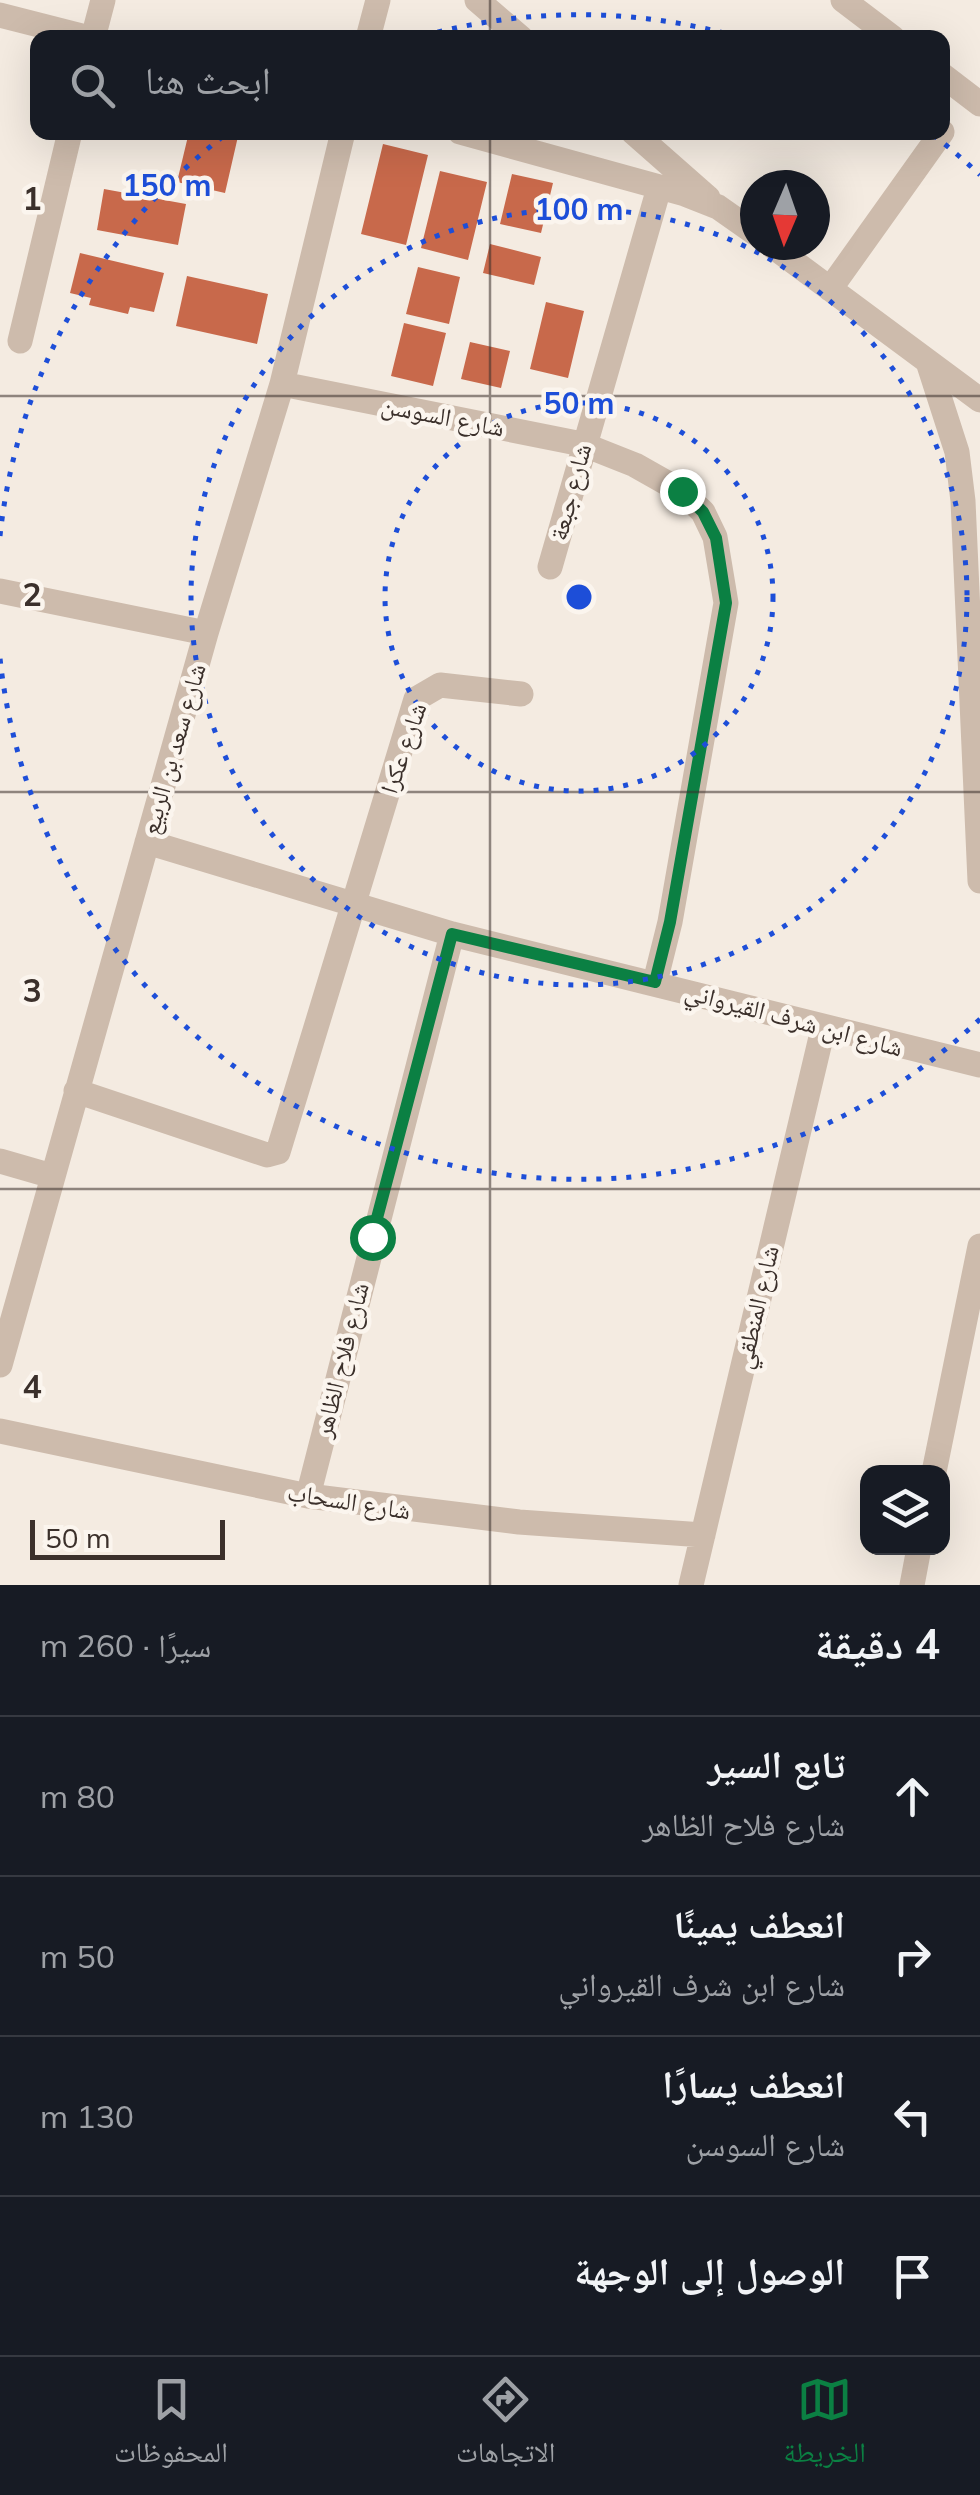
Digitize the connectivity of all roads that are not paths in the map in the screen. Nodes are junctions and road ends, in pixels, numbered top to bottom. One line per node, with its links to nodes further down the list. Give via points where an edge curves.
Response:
1 (103, 0): 7 (street)
2 (378, 0): 8 (street)
3 (476, 0): 9 (street)
4 (844, 0): 10 (street)
5 (0, 15): 6 (street)
6 (60, 30)
7 (94, 30)
8 (370, 30)
9 (512, 30)
10 (883, 30)
11 (950, 81): 12 (street)
12 (974, 100): 13 (street)
13 (950, 124)
14 (68, 140): 24 (street)
15 (341, 140): 26 (street, شارع سعد بن الربيع)
16 (488, 140): 19 (street)
17 (642, 140): 20 (street)
18 (936, 140): 23 (street)
19 (659, 188): 20 (street); 28 (street, شارع جبعة)
20 (718, 207): 21 (street)
21 (740, 222)
22 (792, 260): 23 (street)
23 (830, 288): 25 (street)
24 (20, 341)
25 (928, 362): 27 (street); 34 (street, via 958,452 963,501)
26 (282, 384): 28 (street, شارع السوسن); 31 (street, شارع سعد بن الربيع)
27 (980, 400)
28 (582, 444): 29 (street, شارع جبعة); 37 (street, شارع السوسن, via 682,491 716,538 725,578 704,738)
29 (550, 566)
30 (0, 591): 31 (street)
31 (206, 634): 33 (street, شارع سعد بن الربيع)
32 (521, 694): 35 (street, شارع عكرا, via 440,685 416,699)
33 (147, 842): 35 (street, شارع ابن شرف القيرواني); 40 (street, شارع سعد بن الربيع)
34 (980, 881)
35 (354, 901): 36 (street, شارع ابن شرف القيرواني); 40 (street, شارع عكرا, via 274,1155)
36 (452, 934): 37 (street, شارع ابن شرف القيرواني); 47 (street, شارع فلاح الظاهر)
37 (655, 982): 38 (street, شارع ابن شرف القيرواني)
38 (824, 1029): 39 (street, شارع ابن شرف القيرواني); 48 (street, شارع المنطقي)
39 (980, 1065)
40 (76, 1091): 42 (street, شارع سعد بن الربيع)
41 (0, 1160): 42 (street)
42 (52, 1176): 44 (street, شارع سعد بن الربيع)
43 (980, 1246): 46 (street)
44 (0, 1365)
45 (0, 1431): 47 (street, شارع السحاب)
46 (935, 1465)
47 (308, 1496): 48 (street, شارع السحاب)
48 (703, 1536): 50 (street, شارع المنطقي)
49 (918, 1555): 51 (street)
50 (691, 1585)
51 (912, 1585)

